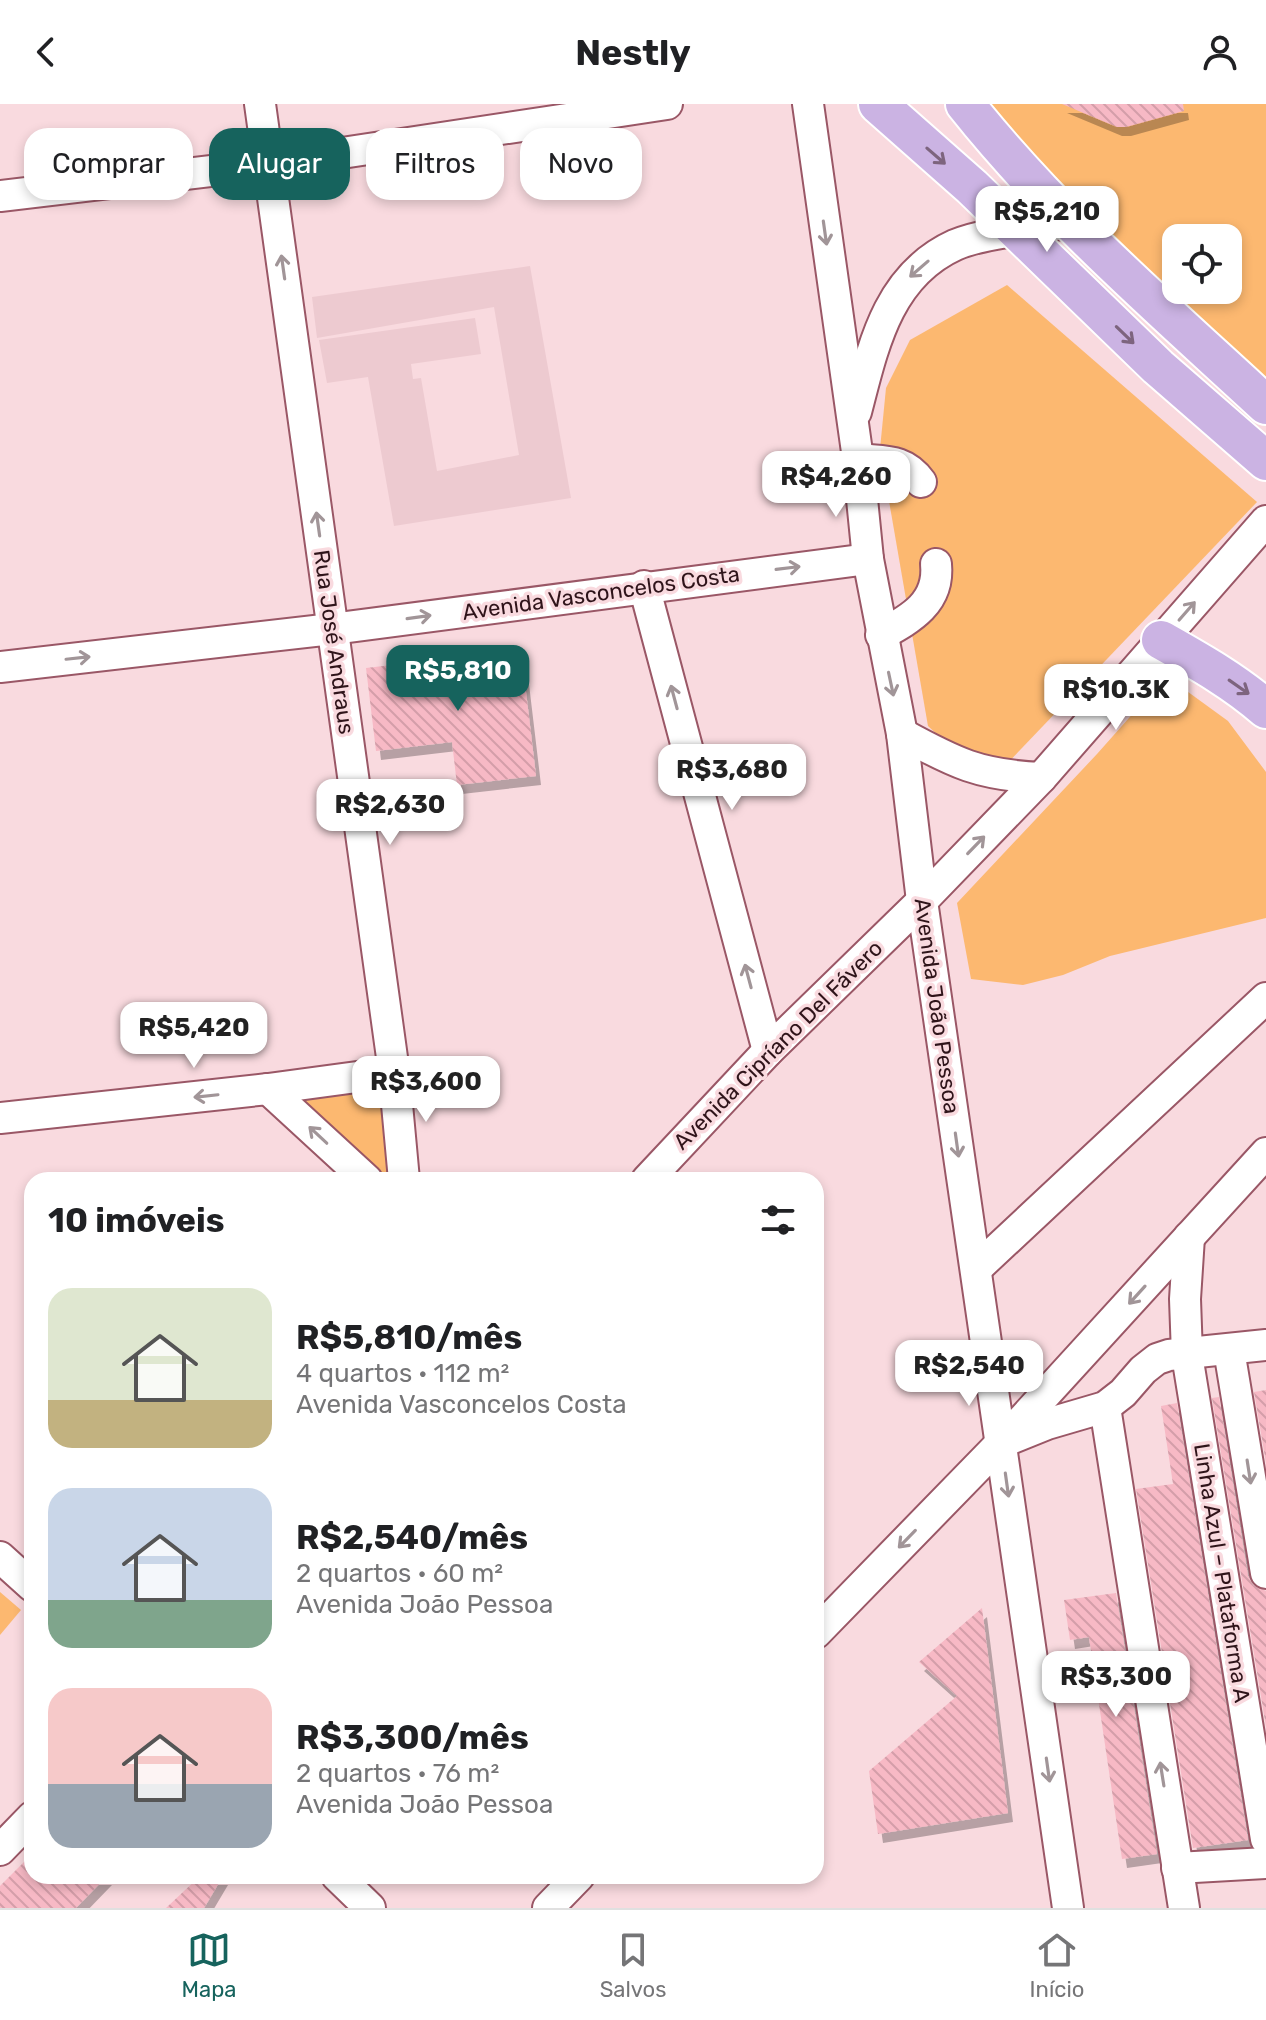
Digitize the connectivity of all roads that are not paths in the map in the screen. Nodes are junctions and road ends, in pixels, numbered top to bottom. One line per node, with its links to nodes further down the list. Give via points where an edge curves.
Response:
1 (260, 104): 7 (street, Rua José Andraus)
2 (667, 104): 6 (street)
3 (808, 104): 17 (street, Avenida João Pessoa, one-way to 17)
4 (878, 104): 11 (main road, one-way to 11)
5 (965, 104): 9 (main road)
6 (566, 112): 8 (street)
7 (264, 128)
8 (350, 150)
9 (1007, 157): 11 (main road); 14 (main road)
10 (209, 171): 12 (street)
11 (972, 187): 15 (main road)
12 (0, 196)
13 (274, 200): 25 (street, Rua José Andraus, one-way to 13)
14 (1069, 223): 15 (street); 16 (main road)
15 (1016, 231): 17 (street, one-way to 17, via 956,244 904,282 876,337); 18 (main road, one-way to 18, via 1158,367)
16 (1266, 405)
17 (852, 425): 19 (street, Avenida João Pessoa)
18 (1262, 457)
19 (858, 459): 20 (street, via 900,463); 22 (street, Avenida João Pessoa)
20 (921, 482)
21 (1266, 521): 27 (street, Avenida Cipríano Del Fávero, one-way to 21)
22 (868, 559): 24 (street, Avenida Vasconcelos Costa, one-way to 22); 26 (street, Avenida João Pessoa)
23 (936, 564): 26 (street, via 936,581 924,608)
24 (644, 586): 25 (street, Avenida Vasconcelos Costa, one-way to 24); 34 (street, one-way to 24)
25 (332, 629): 28 (street, Avenida Vasconcelos Costa, one-way to 25); 35 (street, Rua José Andraus)
26 (881, 635): 30 (street, Avenida João Pessoa, one-way to 30)
27 (1161, 640): 29 (main road, one-way to 29, via 1217,672); 31 (street, Avenida Cipríano Del Fávero)
28 (0, 667)
29 (1266, 709)
30 (902, 734): 31 (street, via 966,766 1003,776); 32 (street, Avenida João Pessoa)
31 (1041, 778): 32 (street, Avenida Cipríano Del Fávero, one-way to 31)
32 (922, 901): 34 (street, Avenida Cipríano Del Fávero); 43 (street, Avenida João Pessoa, one-way to 43)
33 (1266, 998): 43 (street)
34 (768, 1051): 41 (street, Avenida Cipríano Del Fávero)
35 (394, 1072): 36 (street); 40 (street, Rua José Andraus)
36 (268, 1089): 37 (street, one-way to 37); 39 (street, one-way to 36)
37 (0, 1118)
38 (1266, 1153): 42 (street)
39 (358, 1172)
40 (403, 1172)
41 (655, 1172)
42 (1189, 1237): 46 (street, Linha Azul – Plataforma A); 48 (street, one-way to 48)
43 (976, 1269): 48 (street, Avenida João Pessoa)
44 (1266, 1345): 45 (street)
45 (1229, 1350): 46 (street); 50 (street, one-way to 50)
46 (1187, 1355): 47 (street, via 1157,1359); 54 (street, Linha Azul – Plataforma A)
47 (1105, 1407): 48 (street); 57 (street, one-way to 47)
48 (1001, 1443): 52 (street, one-way to 52); 62 (street, Avenida João Pessoa, one-way to 62)
49 (0, 1557): 51 (street)
50 (1266, 1573)
51 (24, 1579)
52 (824, 1620)
53 (24, 1825): 55 (street)
54 (1266, 1839)
55 (0, 1850)
56 (1266, 1863): 57 (street)
57 (1177, 1868): 63 (street)
58 (345, 1884): 60 (street)
59 (571, 1884): 61 (street)
60 (370, 1908)
61 (548, 1908)
62 (1068, 1908)
63 (1184, 1908)

